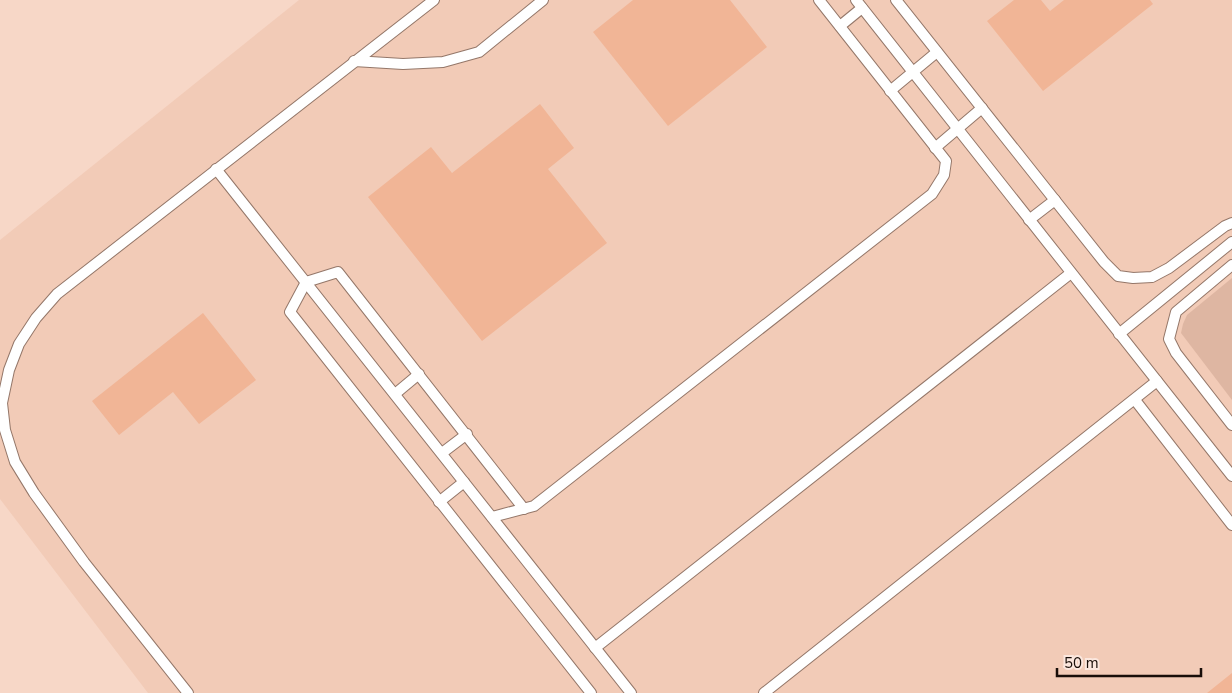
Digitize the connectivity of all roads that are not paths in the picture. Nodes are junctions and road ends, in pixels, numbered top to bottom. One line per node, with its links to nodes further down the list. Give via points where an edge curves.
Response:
1 (434, 0): 8 (lane)
2 (543, 0): 8 (lane, via 479,52 443,62)
3 (819, 0): 6 (lane)
4 (896, 0): 7 (lane)
5 (859, 4): 6 (lane); 9 (lane)
6 (840, 26): 10 (lane)
7 (937, 52): 9 (lane); 11 (lane)
8 (354, 61): 14 (lane)
9 (913, 72): 10 (lane); 12 (lane)
10 (890, 91): 13 (lane)
11 (982, 108): 12 (lane); 15 (lane)
12 (957, 130): 13 (lane); 16 (lane)
13 (934, 148): 33 (lane, via 946,161 944,175 932,194 534,506)
14 (216, 169): 21 (lane); 37 (lane, via 57,294 19,344 2,403 4,430 15,462 34,493)
15 (1055, 200): 16 (lane); 17 (lane, via 1118,276 1133,278 1152,277 1170,268)
16 (1029, 220): 20 (lane)
17 (1232, 223)
18 (1232, 242): 22 (lane)
19 (1232, 265): 27 (lane, via 1176,312 1169,340)
20 (1071, 273): 22 (lane); 36 (lane)
21 (306, 282): 23 (lane, via 338,272); 25 (lane); 32 (lane, via 290,312)
22 (1120, 334): 24 (lane)
23 (419, 374): 25 (lane); 28 (lane)
24 (1157, 381): 26 (lane); 30 (lane)
25 (395, 394): 29 (lane)
26 (1135, 400): 35 (lane); 40 (lane)
27 (1232, 425)
28 (467, 434): 29 (lane); 33 (lane)
29 (442, 454): 31 (lane)
30 (1230, 470)
31 (464, 482): 32 (lane); 34 (lane)
32 (439, 502): 38 (lane)
33 (524, 509): 34 (lane)
34 (492, 517): 36 (lane)
35 (1232, 525)
36 (595, 648): 39 (lane)
37 (188, 693)
38 (591, 693)
39 (631, 693)
40 (764, 693)

